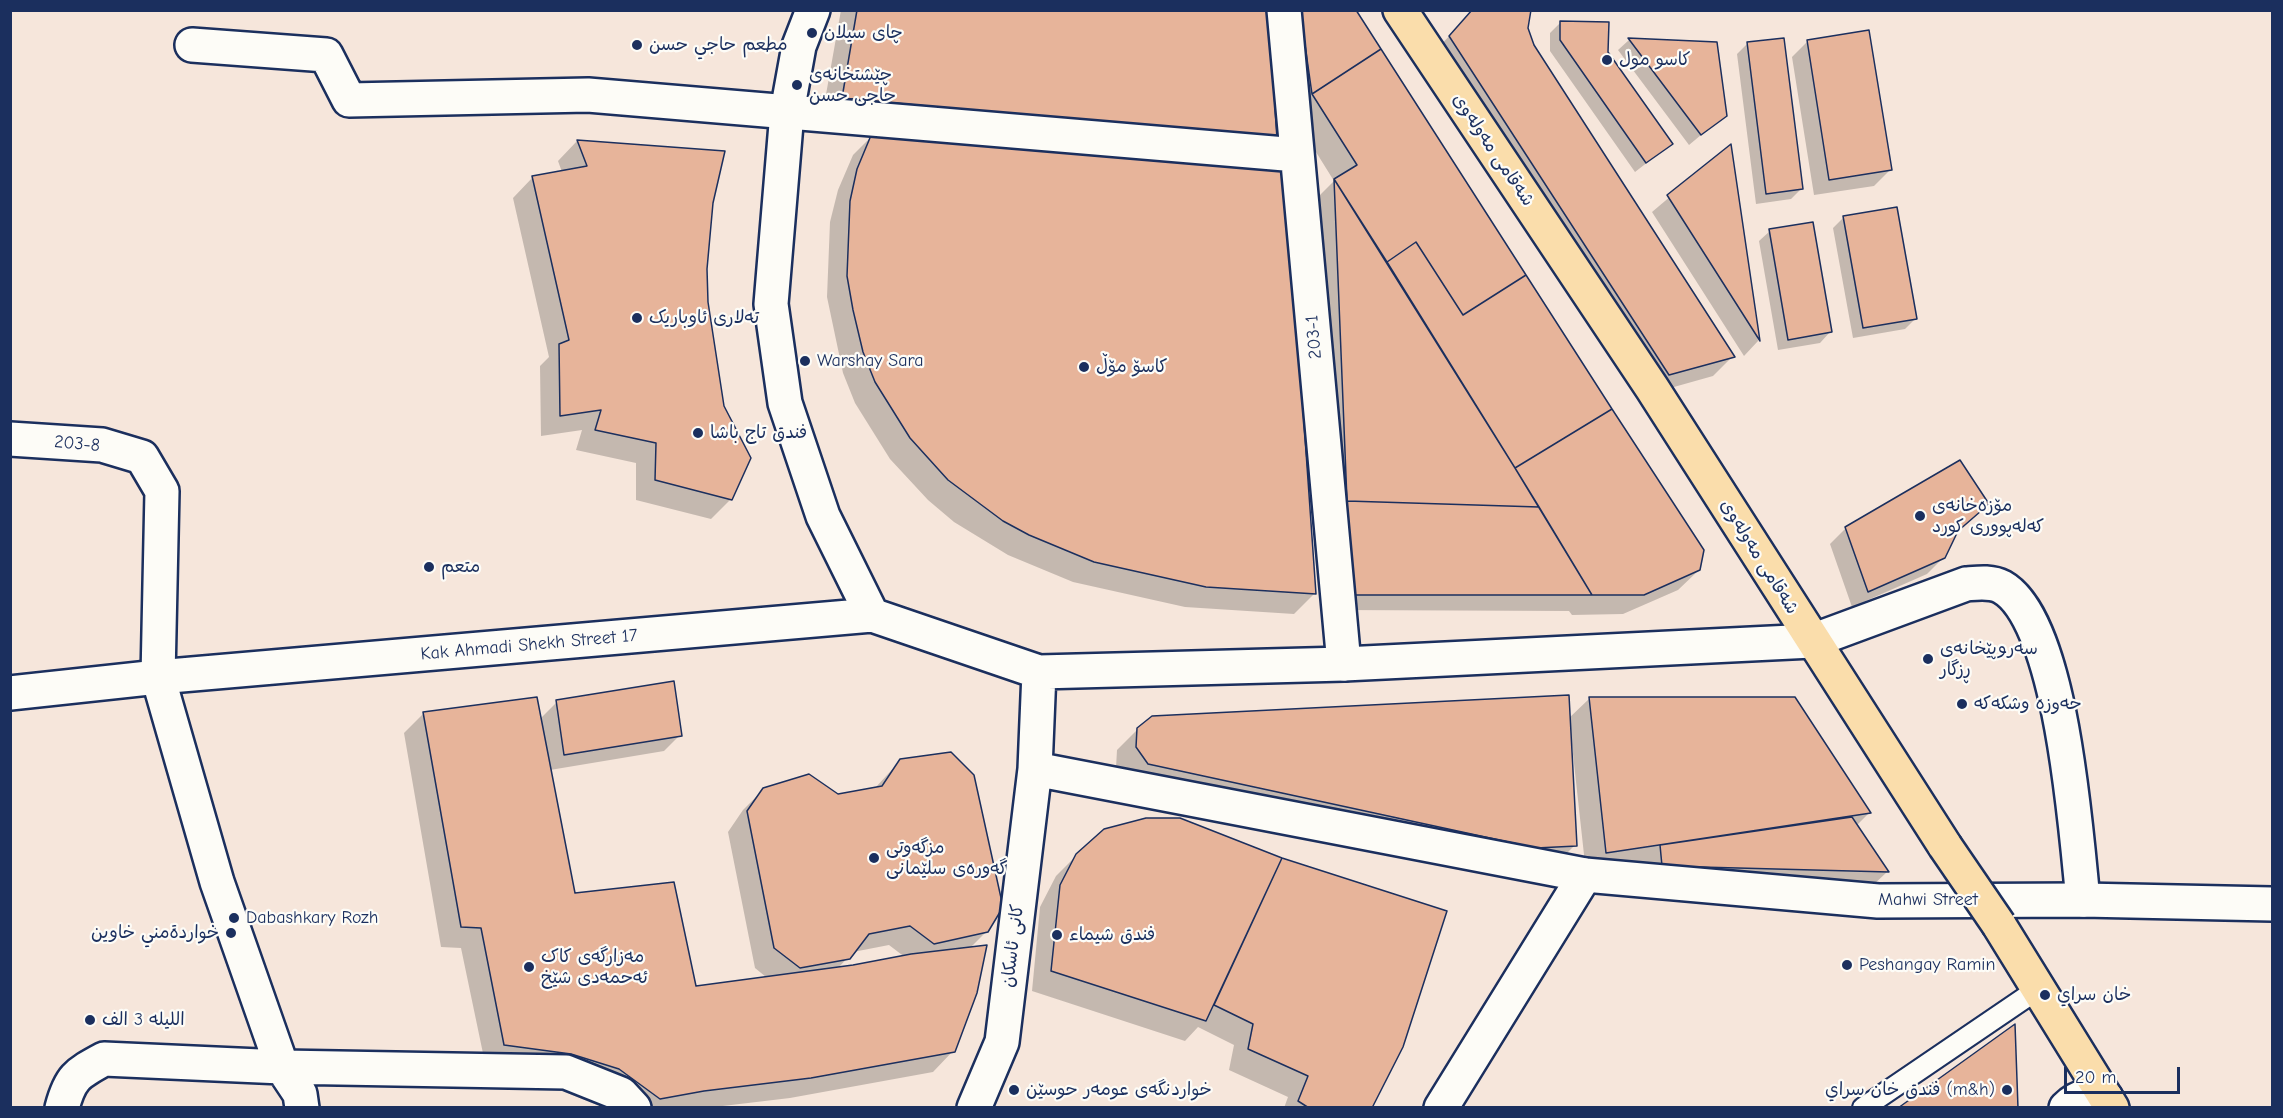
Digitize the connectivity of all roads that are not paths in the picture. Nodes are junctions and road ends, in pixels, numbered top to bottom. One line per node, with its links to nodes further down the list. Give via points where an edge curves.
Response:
1 (813, 10): 5 (street, via 800,46)
2 (1284, 10): 6 (street, 203-1)
3 (1400, 10): 9 (main road, شەقامی مەولەوی, via 1652,388)
4 (192, 45): 5 (street, via 326,55 349,100 588,95)
5 (788, 112): 6 (street); 8 (street, via 771,304 785,403 823,516)
6 (1297, 155): 10 (street, 203-1)
7 (10, 439): 12 (street, 203-8, via 102,445 142,457 162,491)
8 (872, 615): 11 (street, Kak Ahmadi Shekh Street 17); 12 (street, Kak Ahmadi Shekh Street 17)
9 (1812, 641): 10 (street); 16 (street, via 1966,584 1985,582 2001,587 2016,600 2051,673); 18 (main road, شەقامی مەولەوی, bridge)
10 (1344, 664): 11 (street)
11 (1039, 672): 14 (street, کانی ئاسکان)
12 (158, 677): 13 (street, Kak Ahmadi Shekh Street 17); 19 (street, via 217,882)
13 (10, 693)
14 (1035, 769): 15 (street, Mahwi Street); 24 (street, کانی ئاسکان, via 1002,1042)
15 (1585, 875): 16 (street, Mahwi Street, via 1878,901); 25 (street)
16 (2083, 900): 17 (street, Mahwi Street)
17 (2272, 904)
18 (2038, 989): 20 (main road, شەقامی مەولەوی); 26 (lane)
19 (282, 1067): 21 (street, via 104,1059 84,1069 68,1084); 22 (street, via 300,1094); 23 (street, via 566,1072 621,1094)
20 (2109, 1103): 27 (street, via 2090,1095)
21 (62, 1107)
22 (302, 1107)
23 (634, 1107)
24 (974, 1107)
25 (1442, 1107)
26 (1863, 1107)
27 (2066, 1107)

